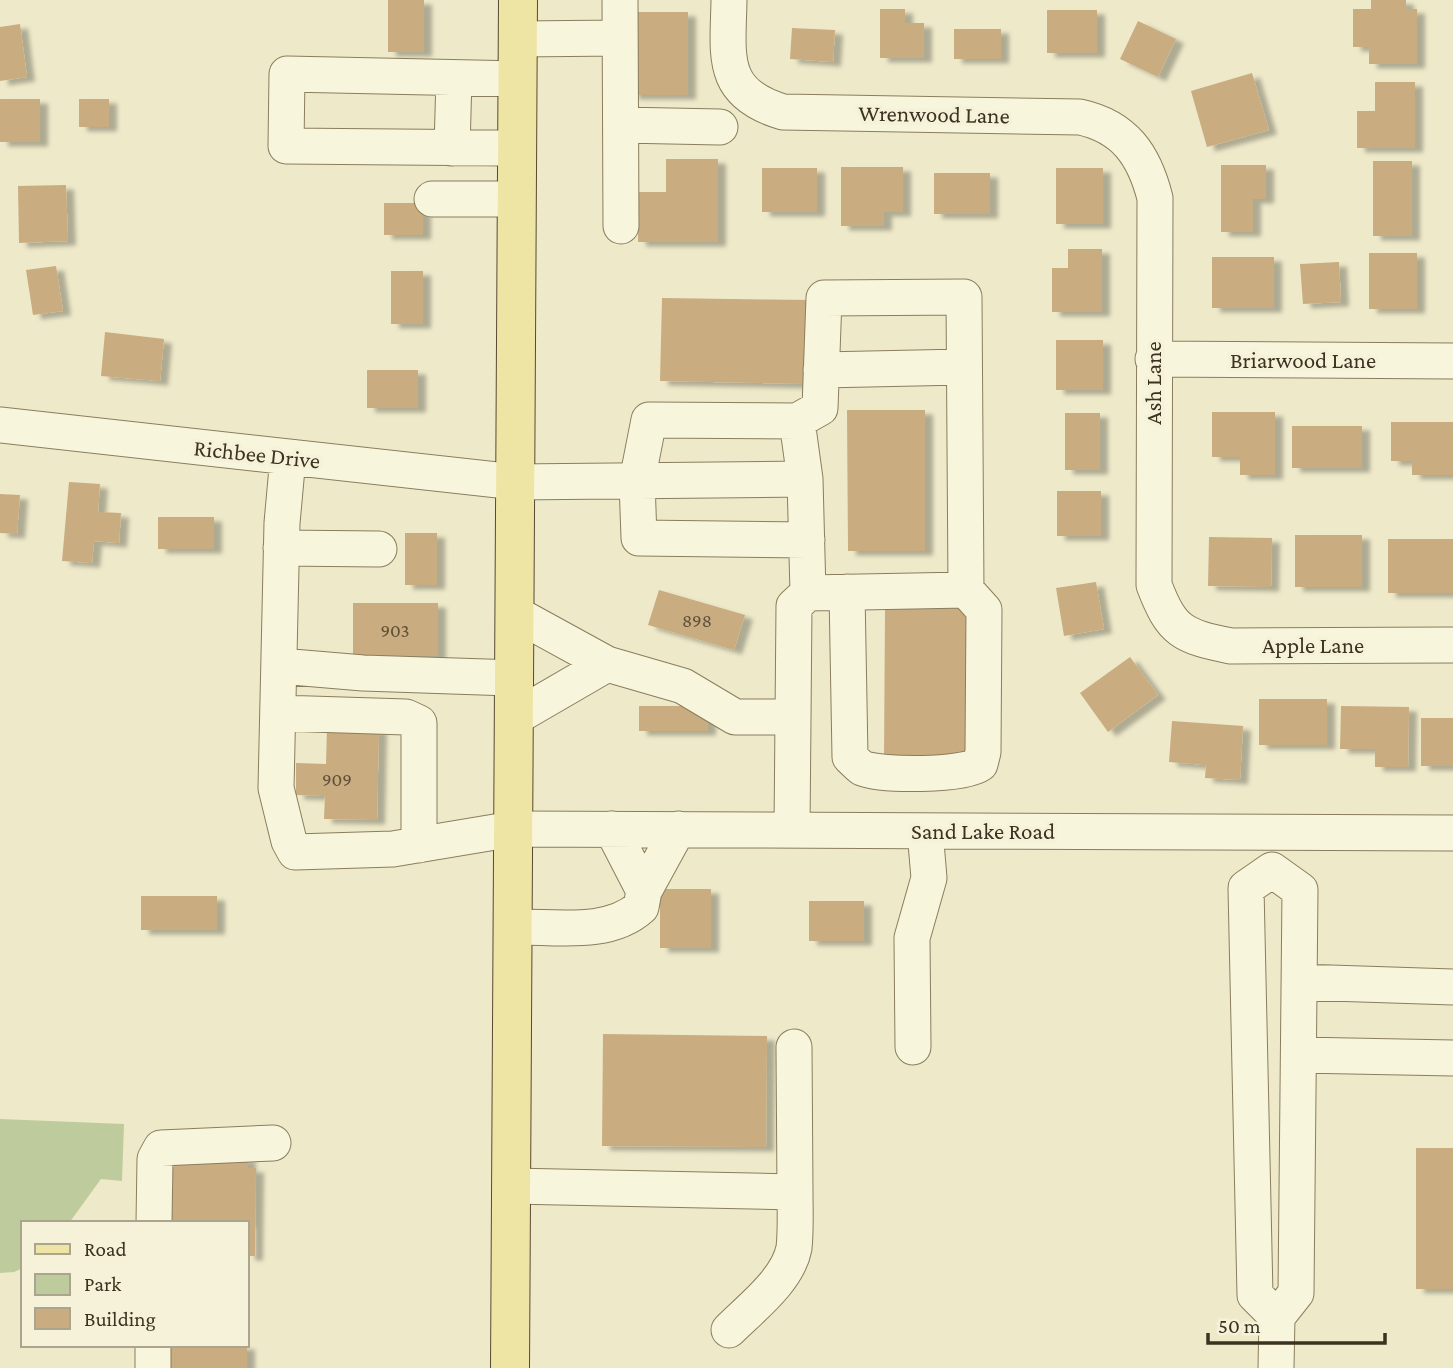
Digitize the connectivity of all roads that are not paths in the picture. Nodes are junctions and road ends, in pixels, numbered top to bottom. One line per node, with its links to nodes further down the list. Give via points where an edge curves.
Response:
1 (518, 0): 5 (main road)
2 (620, 0): 4 (street)
3 (729, 0): 10 (street, Wrenwood Lane, via 731,74 758,104 783,112 1080,117 1100,122)
4 (620, 38): 5 (street); 8 (street)
5 (518, 39): 7 (main road)
6 (454, 78): 7 (street); 11 (street); 11 (street, via 287,74 286,146)
7 (518, 79): 12 (main road)
8 (621, 125): 9 (street); 15 (street)
9 (720, 127)
10 (1126, 140): 16 (street, Ash Lane, via 1147,167 1155,198)
11 (452, 148): 12 (street)
12 (517, 148): 14 (main road)
13 (432, 200): 14 (street)
14 (516, 200): 25 (main road)
15 (621, 226)
16 (1153, 359): 17 (street, Briarwood Lane); 33 (street, Ash Lane, via 1154,585 1164,612)
17 (1453, 361)
18 (964, 367): 19 (street); 19 (street, via 964,296 824,298); 29 (street)
19 (821, 370): 20 (street, via 820,408)
20 (797, 421): 23 (street); 24 (street, via 649,420)
21 (0, 425): 22 (street, Richbee Drive)
22 (288, 457): 25 (street, Richbee Drive); 27 (street)
23 (805, 479): 24 (street, Richbee Drive); 26 (street)
24 (637, 481): 25 (street, Richbee Drive); 26 (street, via 639,538)
25 (515, 482): 32 (main road)
26 (807, 540): 31 (street)
27 (281, 548): 28 (street); 36 (street)
28 (379, 549)
29 (967, 590): 30 (street); 30 (street, via 984,610 983,752 980,764 970,771 952,773 874,771 850,757)
30 (847, 592): 31 (street)
31 (808, 593): 39 (street, via 793,606)
32 (514, 613): 35 (street); 37 (main road)
33 (1177, 628): 34 (street, Apple Lane, via 1231,646)
34 (1453, 645)
35 (607, 664): 39 (street, via 683,686 735,717); 40 (street)
36 (280, 666): 37 (street); 38 (street)
37 (514, 678): 40 (main road)
38 (279, 713): 48 (street, via 406,717 419,723); 48 (street, Sand Lake Road, via 276,788 295,852)
39 (793, 717): 44 (street)
40 (514, 718): 41 (main road)
41 (513, 828): 42 (street, Sand Lake Road); 48 (street, Sand Lake Road); 51 (main road)
42 (612, 829): 43 (street, Sand Lake Road); 50 (street)
43 (678, 829): 44 (street, Sand Lake Road); 50 (street)
44 (792, 830): 45 (street, Sand Lake Road)
45 (925, 831): 46 (street, Sand Lake Road); 55 (street, via 929,878 912,938)
46 (1272, 833): 47 (street, Sand Lake Road); 49 (street)
47 (1453, 833)
48 (419, 845)
49 (1272, 870): 52 (street, via 1300,890); 62 (street, via 1246,888 1255,1295)
50 (644, 891): 51 (street, via 641,907 620,922)
51 (512, 927): 59 (main road)
52 (1300, 982): 53 (street); 56 (street)
53 (1453, 987)
54 (793, 1047): 60 (street)
55 (913, 1047)
56 (1298, 1055): 57 (street); 62 (street, via 1296,1293)
57 (1453, 1058)
58 (273, 1143): 61 (street, via 161,1147 155,1158)
59 (511, 1186): 60 (street); 66 (main road)
60 (795, 1192): 63 (street, via 793,1249 788,1262 779,1279)
61 (154, 1221)
62 (1277, 1317): 67 (street)
63 (729, 1330)
64 (153, 1347): 65 (street)
65 (153, 1368)
66 (510, 1368)
67 (1276, 1368)

